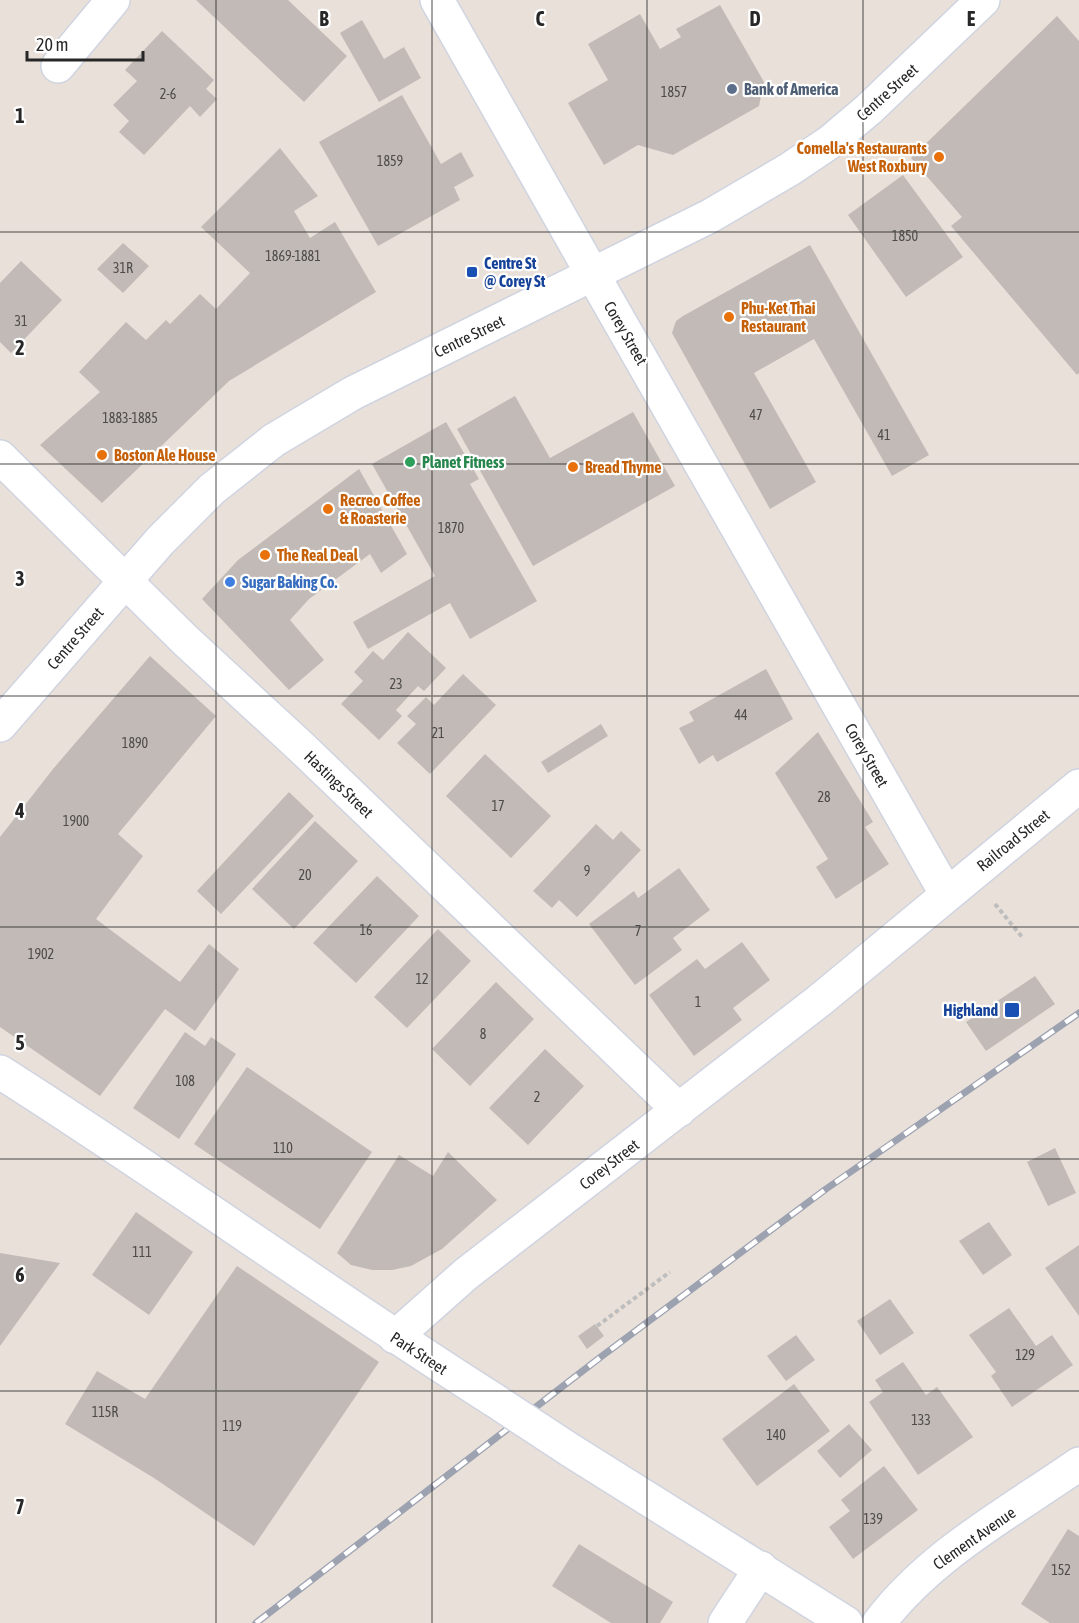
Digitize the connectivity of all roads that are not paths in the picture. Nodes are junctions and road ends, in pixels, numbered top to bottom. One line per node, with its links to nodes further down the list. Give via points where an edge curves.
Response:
1 (113, 0): 4 (street)
2 (437, 0): 5 (street, Corey Street)
3 (983, 0): 5 (street, Centre Street, via 830,142 754,191)
4 (58, 66)
5 (592, 275): 7 (street, Centre Street, via 302,422 212,489); 10 (street, Corey Street)
6 (0, 457): 7 (street, Hastings Street)
7 (124, 580): 8 (street, Centre Street); 12 (street, Hastings Street)
8 (0, 725)
9 (1079, 786): 10 (street, Railroad Street)
10 (947, 895): 12 (street, Corey Street)
11 (0, 1072): 13 (street, Park Street)
12 (679, 1110): 13 (street, Corey Street, via 466,1274)
13 (395, 1337): 15 (street, Park Street, bridge)
14 (1079, 1464): 18 (street, Clement Avenue, via 933,1565 898,1597)
15 (761, 1568): 16 (street); 17 (street, Park Street)
16 (725, 1623)
17 (846, 1623)
18 (879, 1623)

